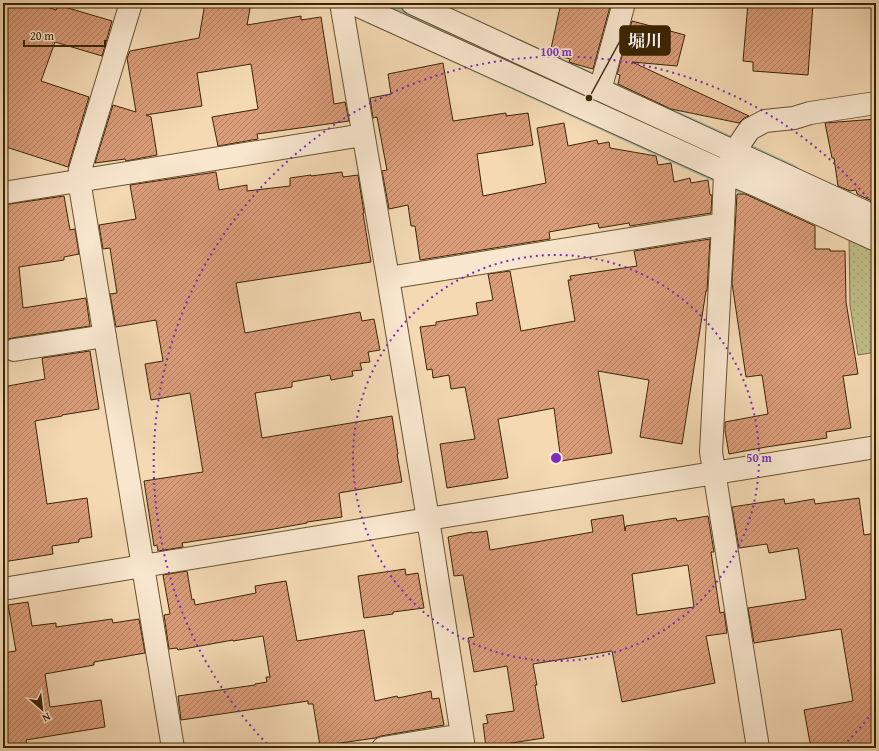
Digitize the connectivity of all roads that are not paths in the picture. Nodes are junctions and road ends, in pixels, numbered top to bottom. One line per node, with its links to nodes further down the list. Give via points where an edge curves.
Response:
1 (131, 3): 10 (street)
2 (341, 3): 8 (street)
3 (352, 3): 9 (street)
4 (412, 3): 6 (street)
5 (624, 3): 6 (street)
6 (600, 90): 9 (street)
7 (876, 103): 9 (street, via 765,121 750,129)
8 (363, 135): 10 (street); 15 (street)
9 (730, 162): 12 (street); 13 (street); 14 (street, via 760,187)
10 (79, 180): 11 (street); 16 (street)
11 (3, 193)
12 (876, 217)
13 (723, 224): 15 (street); 19 (street, via 711,452)
14 (876, 240)
15 (388, 278): 20 (street)
16 (105, 336): 17 (street); 21 (street)
17 (14, 350)
18 (876, 447): 19 (street)
19 (714, 473): 20 (street); 26 (street)
20 (428, 519): 21 (street); 23 (street)
21 (143, 566): 22 (street); 24 (street)
22 (3, 589)
23 (463, 741): 25 (street)
24 (172, 748)
25 (383, 748)
26 (758, 748)

